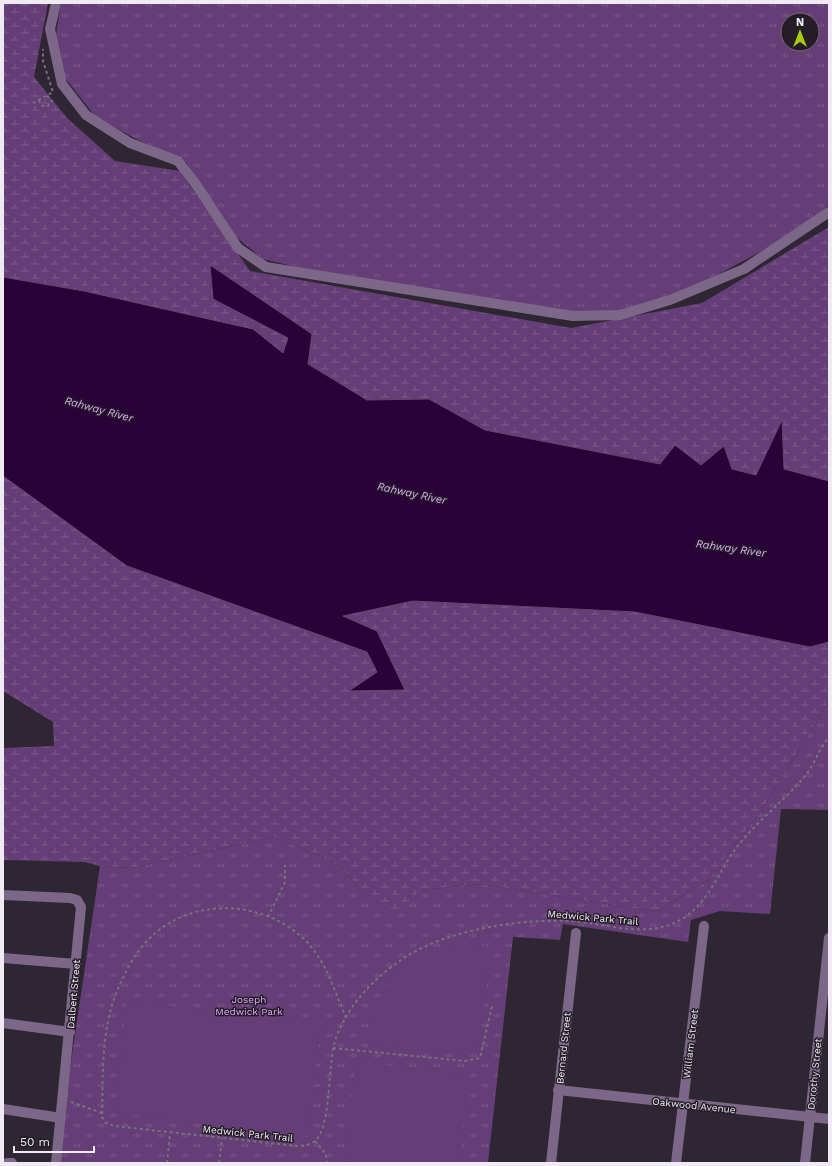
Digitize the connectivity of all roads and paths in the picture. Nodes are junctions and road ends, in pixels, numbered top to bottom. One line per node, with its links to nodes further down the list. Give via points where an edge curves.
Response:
1 (56, 3): 6 (street, via 50,29 62,84 86,115 130,142 178,161 238,248 266,267 572,316 620,316 670,300 744,269)
2 (53, 92): 3 (path)
3 (47, 95): 4 (path); 4 (path, via 52,101 47,107 41,105)
4 (39, 100): 5 (path)
5 (33, 103)
6 (829, 212)
7 (829, 737): 17 (path, Medwick Park Trail, via 806,775 737,847 696,909 682,919 654,930 569,921 514,922 444,938 420,948 384,973 366,990)
8 (285, 865): 10 (path, via 285,882)
9 (3, 895): 15 (street, Dalbert Street, via 77,900 81,907)
10 (268, 917): 17 (path, via 294,930 321,960); 25 (path, via 239,908 200,910 162,927 148,940 133,958 110,1012 103,1069)
11 (704, 926): 23 (street, William Street)
12 (576, 933): 21 (street, Bernard Street)
13 (829, 938): 26 (street, Dorothy Street)
14 (3, 958): 15 (street)
15 (76, 964): 19 (street, Dalbert Street)
16 (492, 1006): 20 (path, via 480,1058 465,1061)
17 (346, 1018): 20 (path, Medwick Park Trail)
18 (3, 1024): 19 (street)
19 (70, 1032): 22 (street, Dalbert Street)
20 (333, 1048): 31 (path, Medwick Park Trail, via 325,1118 323,1128)
21 (558, 1090): 23 (street, Oakwood Avenue); 38 (street, Bernard Street)
22 (63, 1100): 25 (path); 27 (street, Dalbert Street)
23 (682, 1104): 26 (street, Oakwood Avenue); 39 (street, William Street)
24 (3, 1109): 27 (street)
25 (102, 1113): 29 (path, Medwick Park Trail, via 106,1122 114,1126)
26 (810, 1117): 28 (street, Oakwood Avenue); 40 (street, Dorothy Street)
27 (61, 1118): 34 (street, Dalbert Street)
28 (829, 1119)
29 (170, 1133): 30 (path, Medwick Park Trail); 35 (path)
30 (222, 1138): 31 (path, Medwick Park Trail, via 297,1146); 36 (path)
31 (315, 1141): 37 (path, via 326,1154)
32 (7, 1163): 33 (street)
33 (12, 1163)
34 (56, 1163)
35 (167, 1163)
36 (219, 1163)
37 (327, 1163)
38 (551, 1163)
39 (676, 1163)
40 (804, 1163)

